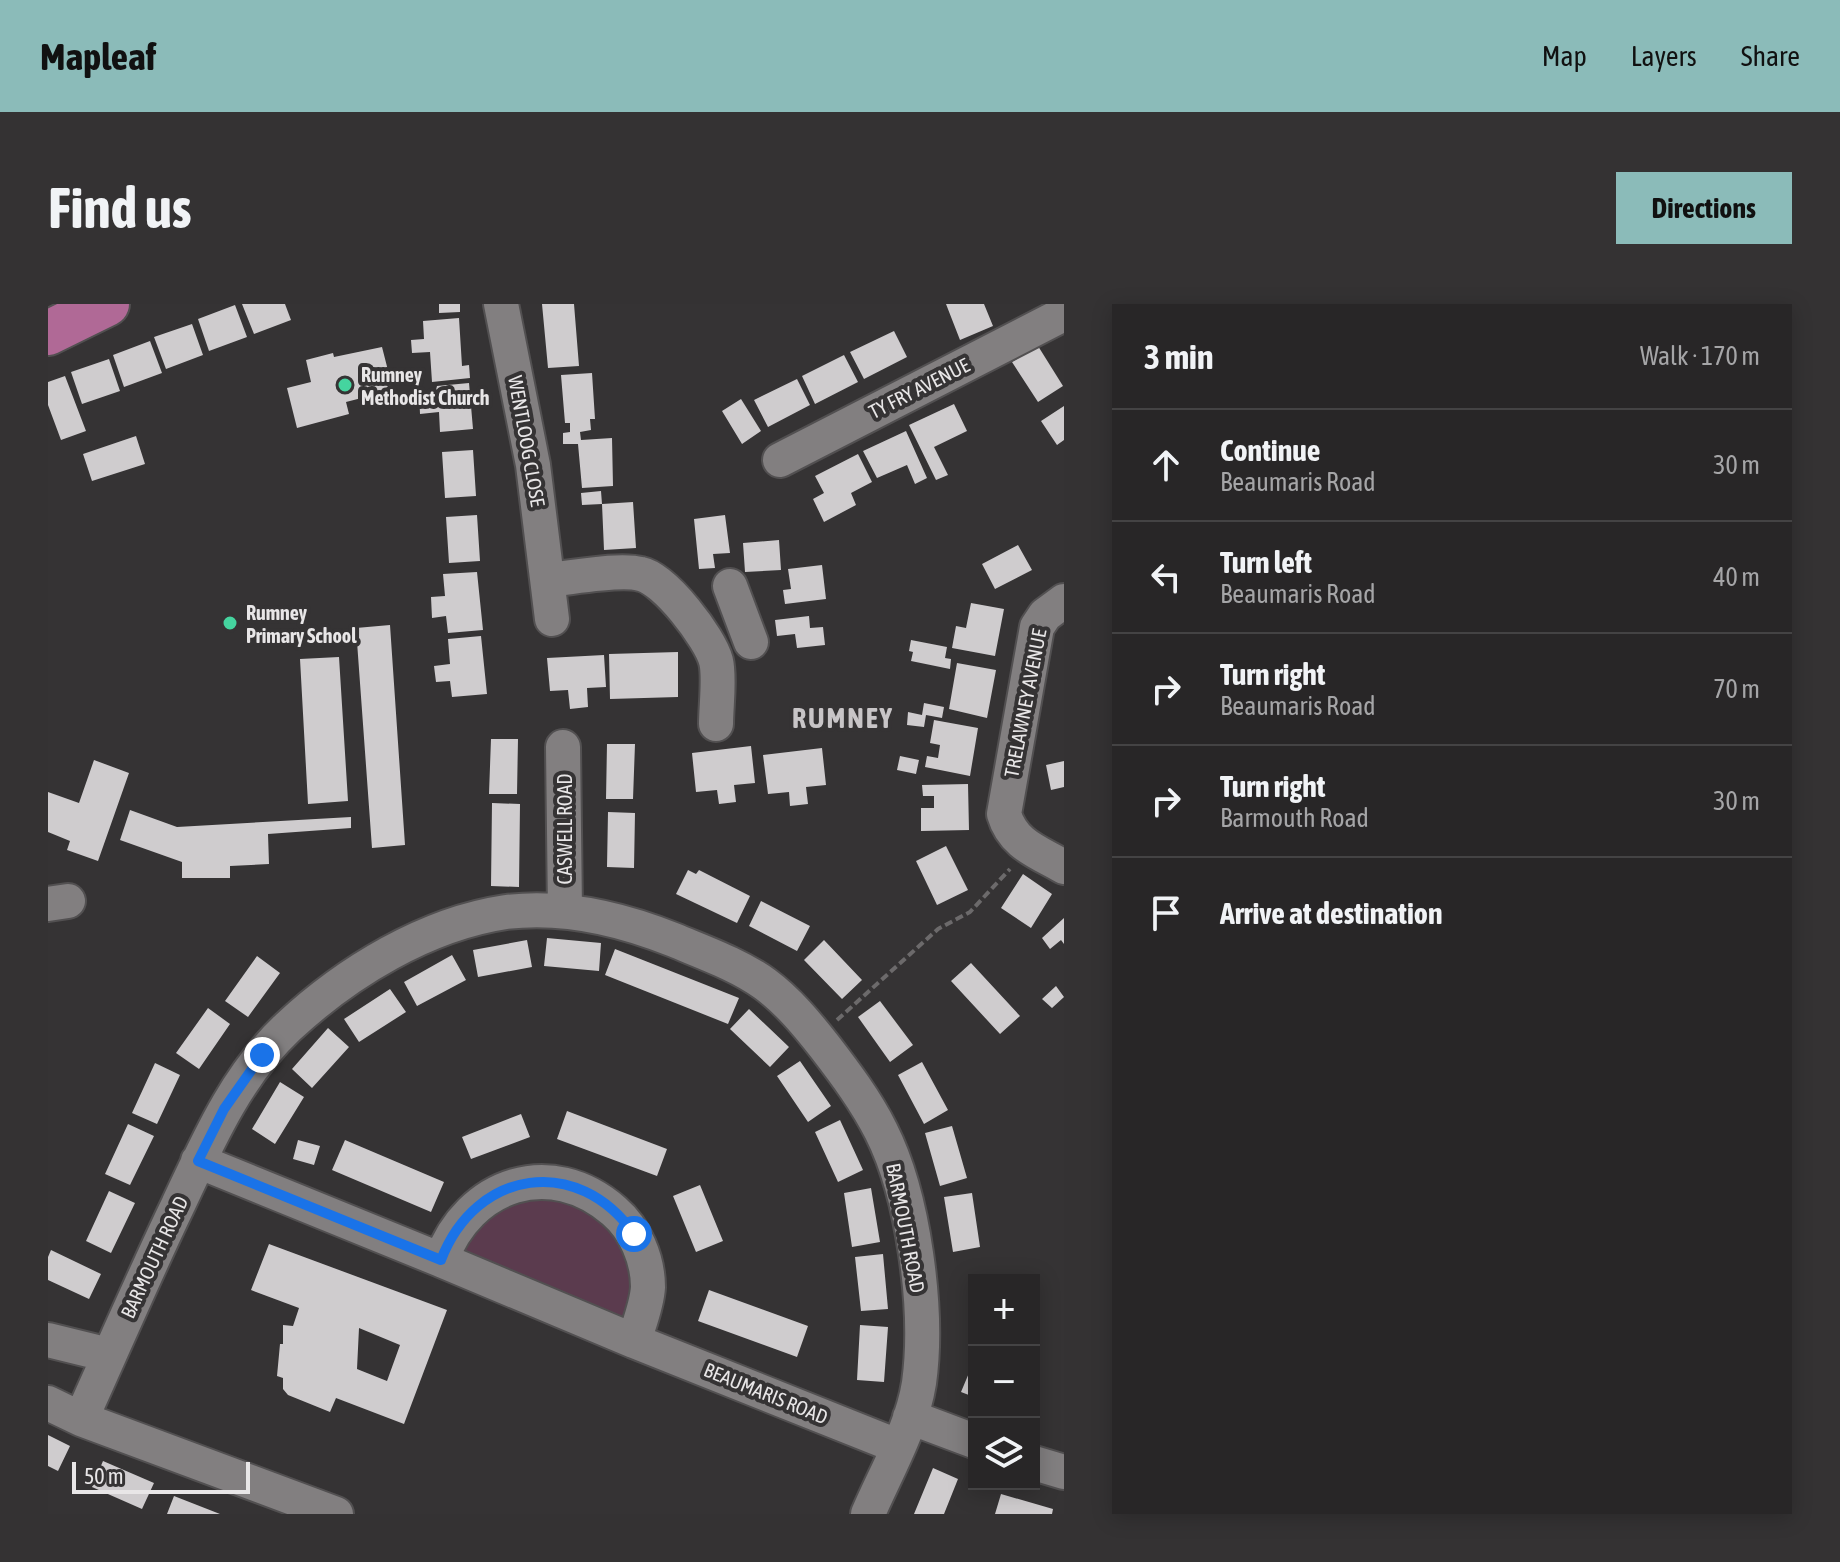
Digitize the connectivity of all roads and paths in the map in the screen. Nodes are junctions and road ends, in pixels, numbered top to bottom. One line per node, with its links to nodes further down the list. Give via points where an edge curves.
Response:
1 (107, 304): 4 (main road)
2 (501, 304): 6 (street, WENTLOOG CLOSE, via 533,465)
3 (1057, 315): 5 (street, TY FRY AVENUE)
4 (48, 333)
5 (780, 460)
6 (548, 580): 9 (street, WENTLOOG CLOSE); 10 (street, via 638,573 655,579)
7 (1064, 601): 13 (street, TRELAWNEY AVENUE, via 1037,627 1004,814 1008,828)
8 (740, 613): 10 (street)
9 (552, 619)
10 (697, 628): 11 (street, via 716,661)
11 (716, 724)
12 (563, 747): 15 (street, CASWELL ROAD)
13 (1029, 848): 14 (street); 16 (path, via 970,912 938,929)
14 (1064, 867)
15 (565, 911): 16 (street, BARMOUTH ROAD, via 622,922 739,969 782,998); 17 (street, BARMOUTH ROAD, via 476,918 388,955 335,989 262,1055 224,1109)
16 (817, 1037): 24 (street, BARMOUTH ROAD, via 882,1131 906,1208 922,1308 919,1381)
17 (198, 1161): 18 (street, BEAUMARIS ROAD); 21 (street, BARMOUTH ROAD)
18 (441, 1260): 20 (street, BEAUMARIS ROAD); 20 (street, via 461,1223 483,1202 512,1186 537,1181 578,1187 622,1217 643,1255 648,1289)
19 (48, 1340): 21 (street)
20 (634, 1341): 24 (street, BEAUMARIS ROAD)
21 (109, 1355): 23 (street, BARMOUTH ROAD)
22 (48, 1403): 23 (street)
23 (81, 1419): 28 (street)
24 (904, 1432): 25 (street, BEAUMARIS ROAD); 29 (street, BARMOUTH ROAD)
25 (968, 1440)
26 (1040, 1465): 27 (street)
27 (1064, 1472)
28 (336, 1514)
29 (868, 1514)

